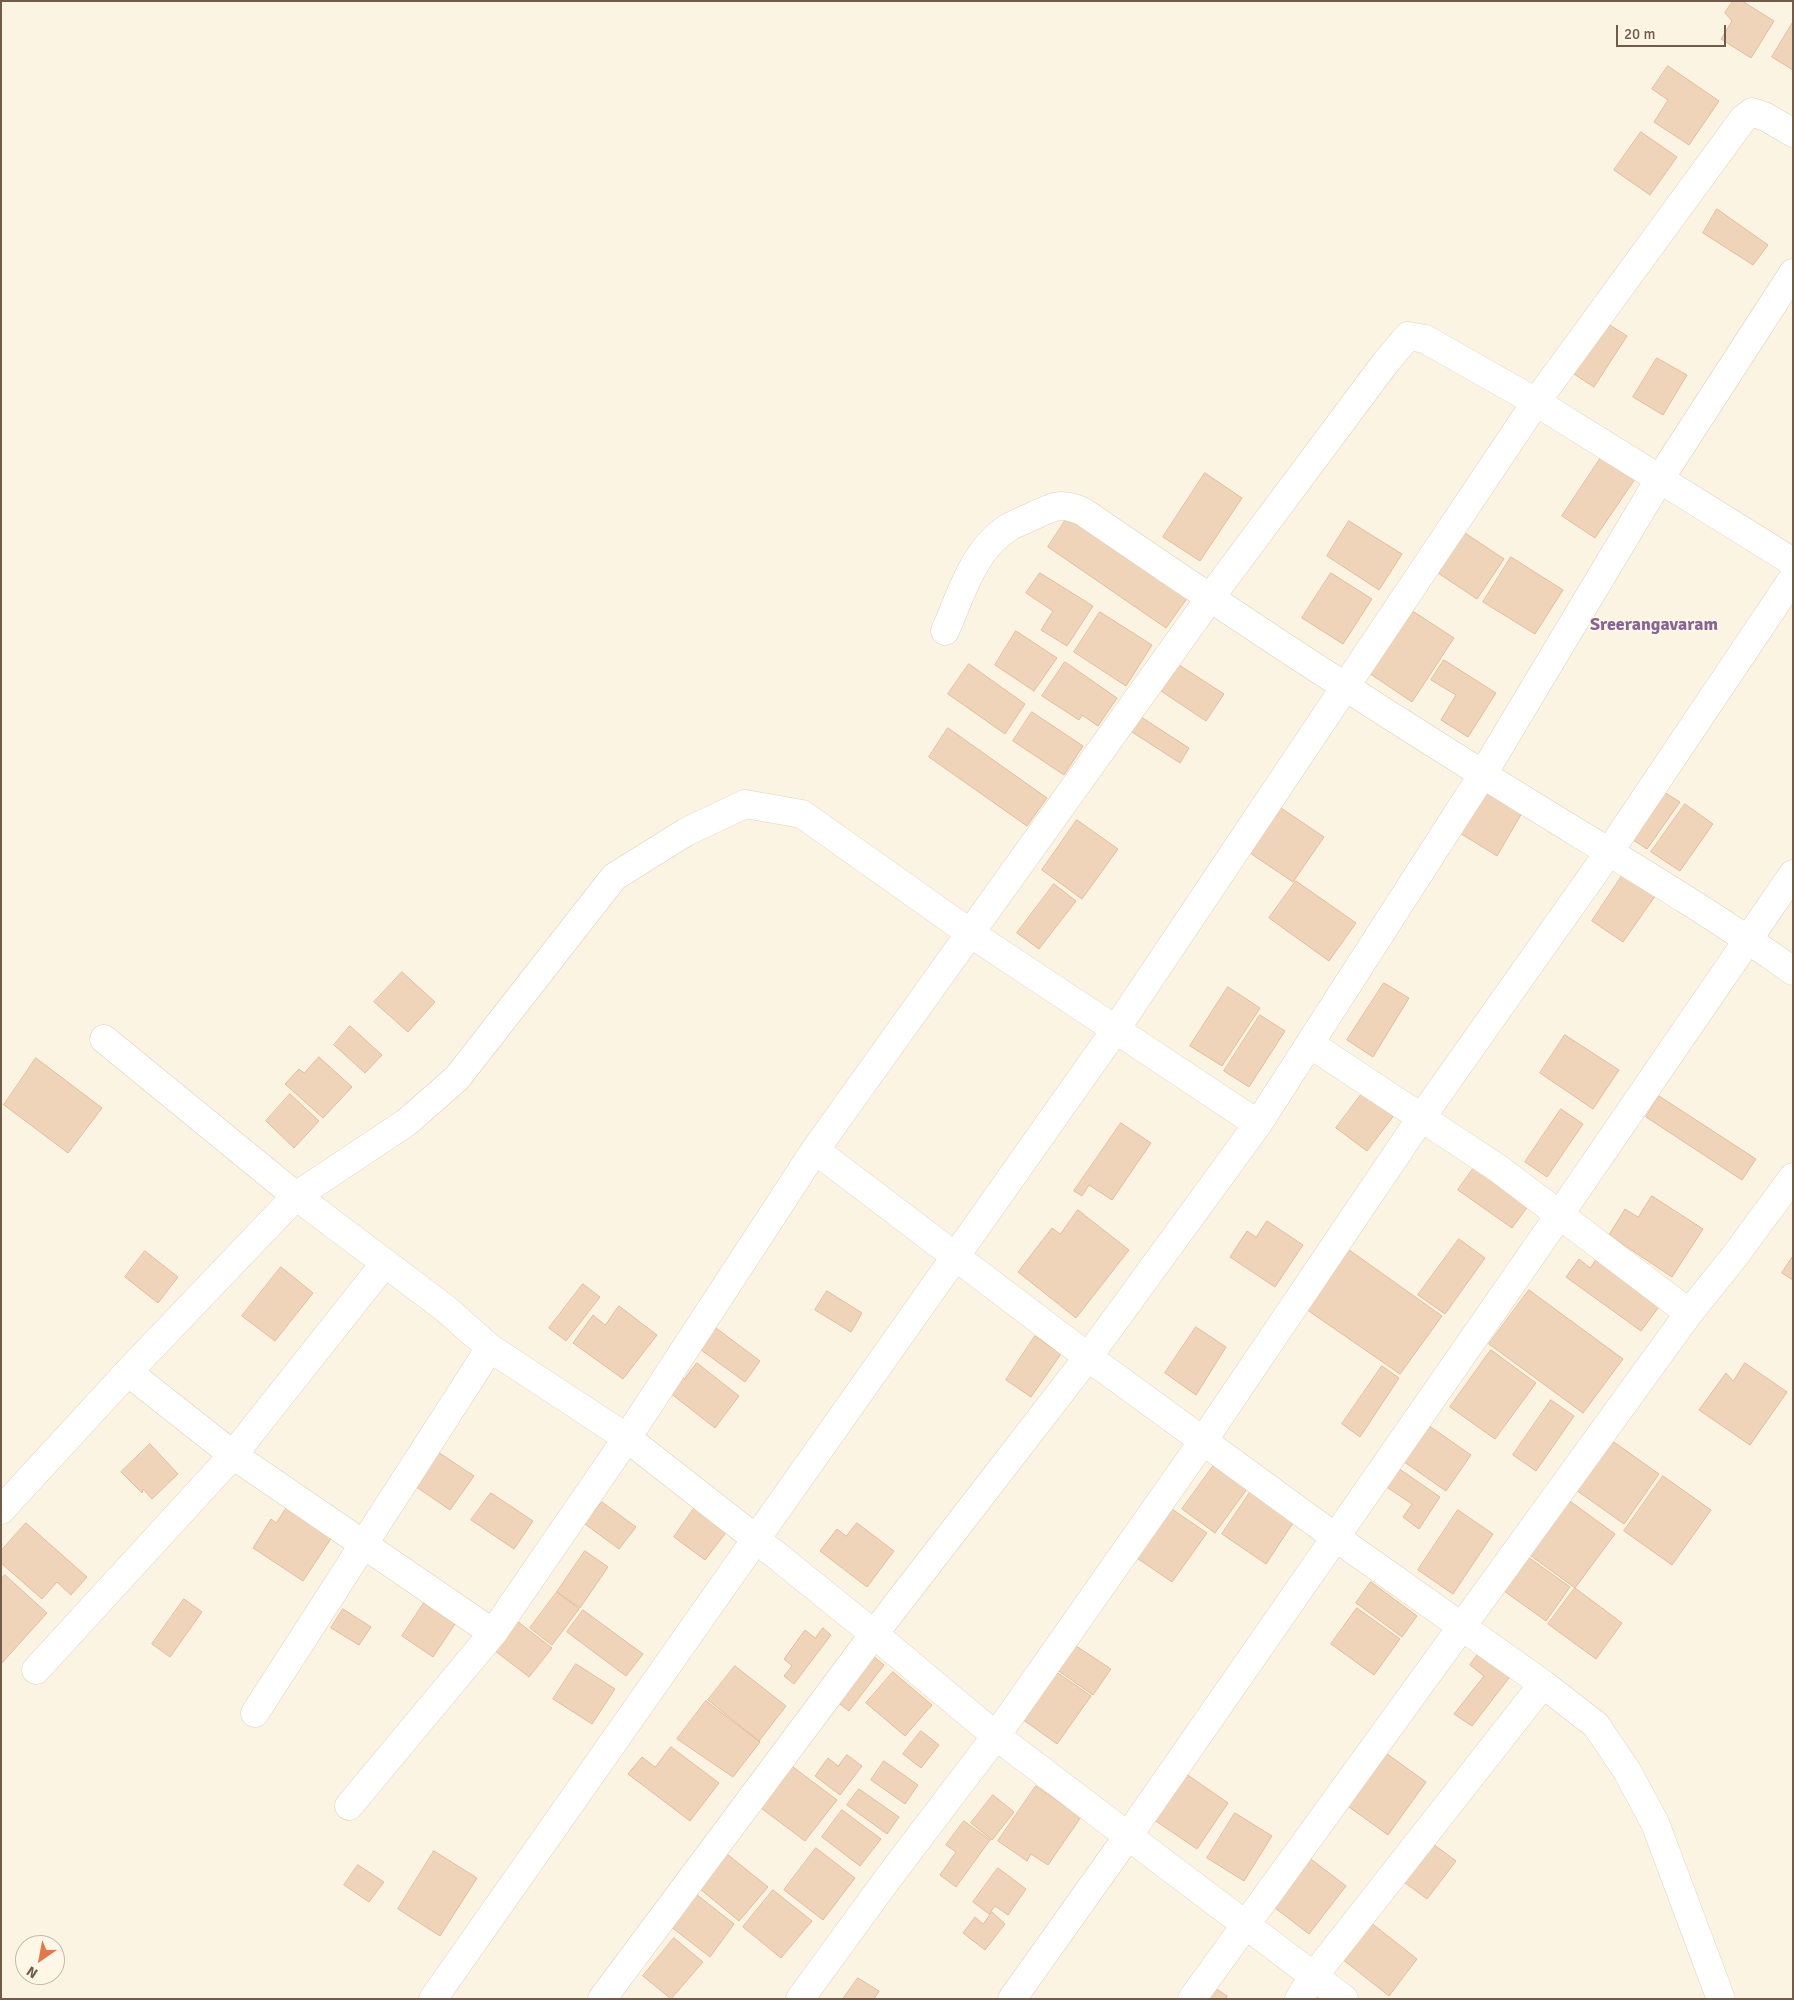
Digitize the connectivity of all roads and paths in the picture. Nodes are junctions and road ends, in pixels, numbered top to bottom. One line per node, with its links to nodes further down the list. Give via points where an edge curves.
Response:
1 (1793, 133): 3 (street, via 1766,116 1752,112 1743,119)
2 (1793, 273): 4 (street)
3 (1536, 402): 4 (street); 7 (street, via 1424,339 1408,336); 9 (street)
4 (1659, 480): 5 (street); 10 (street)
5 (1793, 562)
6 (1793, 578): 11 (street)
7 (1210, 598): 8 (street, via 1082,511 1069,505 1056,505 1010,527 987,548 968,576); 9 (street); 13 (street)
8 (945, 631)
9 (1346, 686): 10 (street); 16 (street)
10 (1483, 774): 11 (street); 18 (street)
11 (1609, 852): 14 (street); 19 (street)
12 (1793, 874): 14 (street)
13 (970, 933): 16 (street); 21 (street); 23 (street, via 802,814 745,804 686,832 614,877 457,1078 407,1122)
14 (1748, 939): 15 (street); 24 (street)
15 (1793, 971)
16 (1116, 1029): 20 (street); 25 (street)
17 (104, 1039): 23 (street)
18 (1310, 1044): 19 (street); 20 (street)
19 (1421, 1118): 24 (street); 32 (street)
20 (1258, 1124): 29 (street)
21 (815, 1150): 25 (street); 31 (street)
22 (1793, 1177): 27 (street)
23 (296, 1196): 26 (street); 30 (street)
24 (1560, 1214): 27 (street); 35 (street)
25 (955, 1256): 29 (street); 36 (street)
26 (385, 1263): 28 (street, via 446,1309); 33 (street)
27 (1689, 1313): 38 (street)
28 (490, 1348): 31 (street); 37 (street)
29 (1088, 1357): 32 (street); 40 (street)
30 (128, 1372): 33 (street); 34 (street)
31 (627, 1438): 36 (street); 39 (street)
32 (1203, 1440): 35 (street); 44 (street)
33 (233, 1455): 37 (street); 41 (street)
34 (1, 1510)
35 (1335, 1537): 38 (street); 46 (street)
36 (756, 1540): 40 (street); 49 (street)
37 (363, 1545): 39 (street); 43 (street)
38 (1462, 1628): 42 (street); 47 (street)
39 (493, 1633): 45 (street)
40 (874, 1634): 44 (street); 50 (street)
41 (36, 1670)
42 (1543, 1684): 48 (street); 55 (street, via 1596,1725 1627,1771 1655,1823)
43 (255, 1713)
44 (996, 1736): 46 (street); 51 (street)
45 (349, 1806)
46 (1128, 1836): 47 (street); 52 (street)
47 (1244, 1925): 48 (street); 53 (street)
48 (1306, 1988): 54 (street)
49 (434, 1999)
50 (602, 1999)
51 (800, 1999)
52 (1012, 1999)
53 (1192, 1999)
54 (1344, 1999)
55 (1721, 1999)

